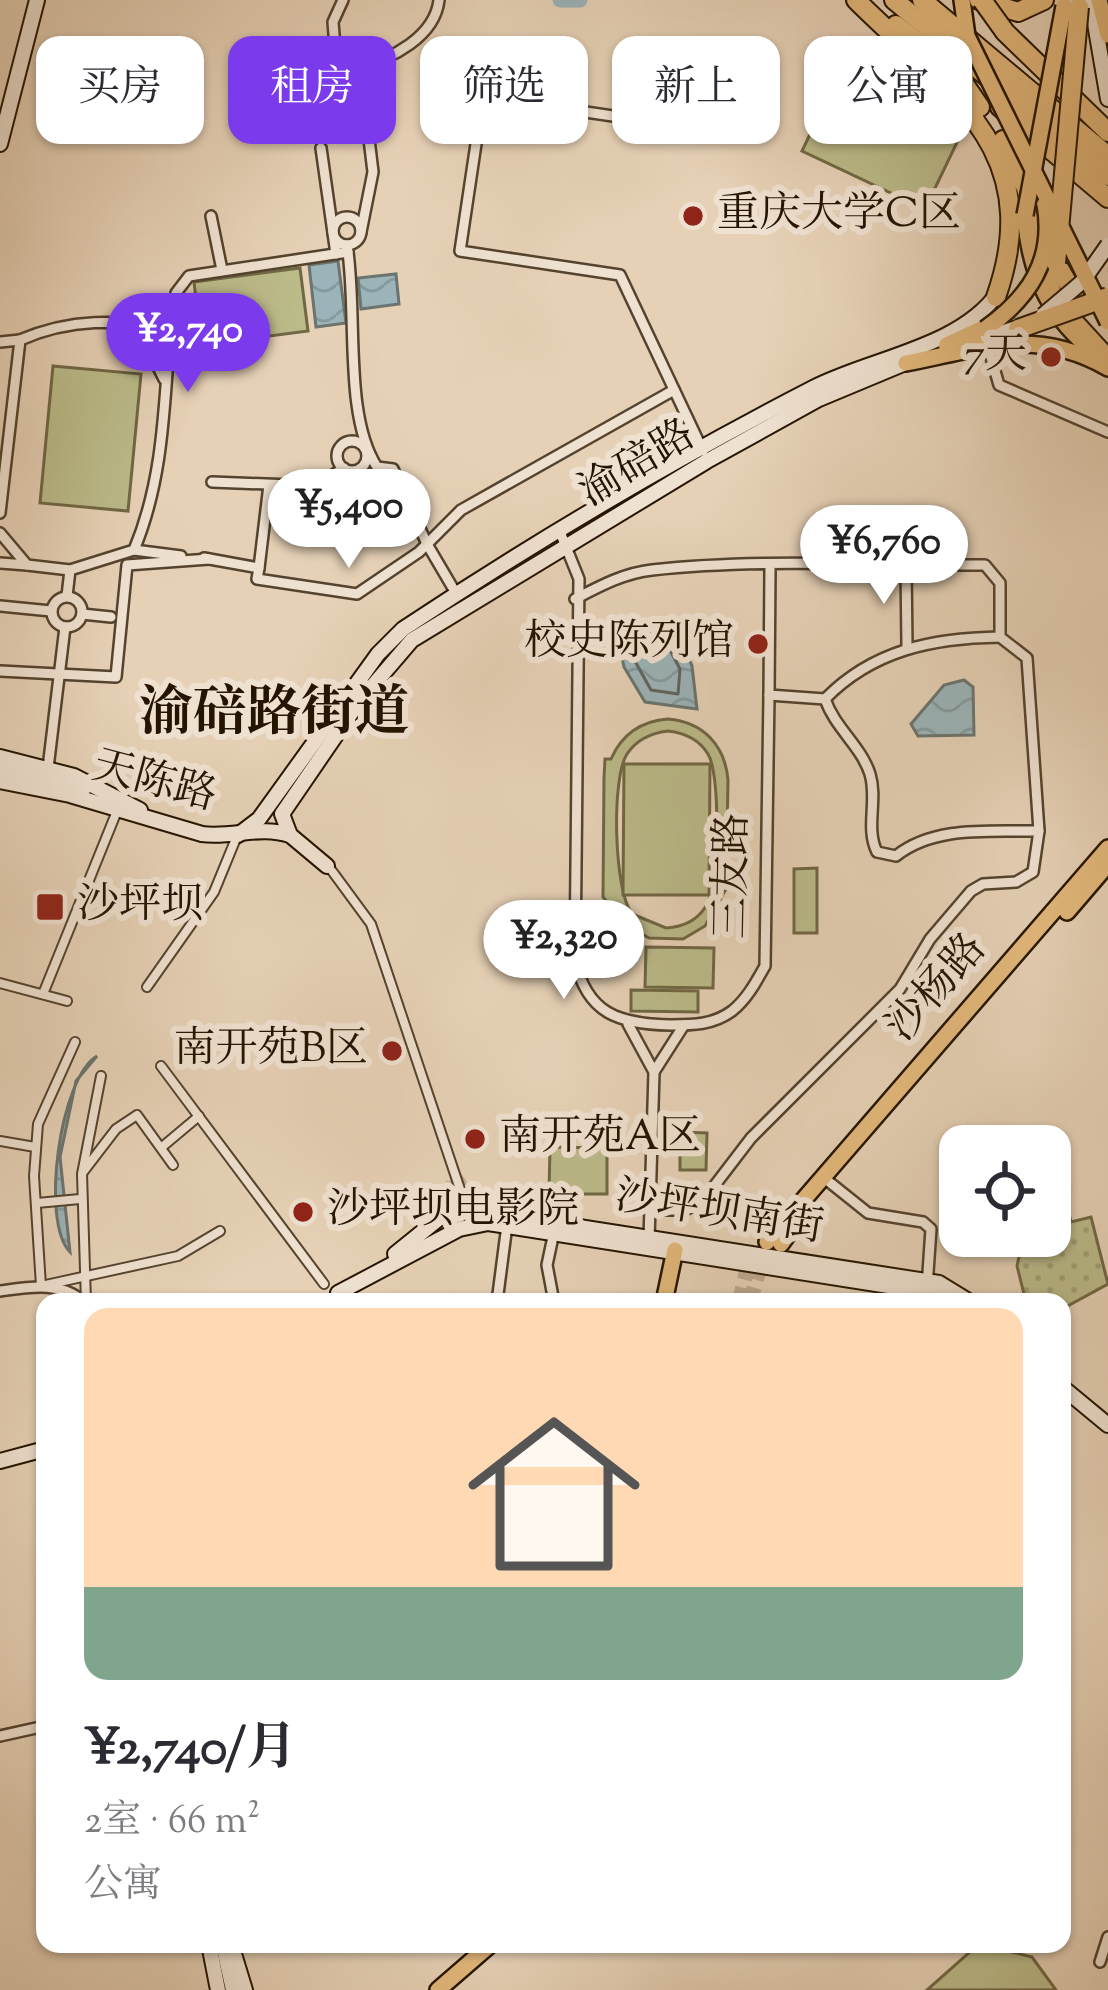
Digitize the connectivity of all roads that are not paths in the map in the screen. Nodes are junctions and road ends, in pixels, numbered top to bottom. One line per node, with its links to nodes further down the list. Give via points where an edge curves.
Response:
1 (37, 0): 18 (main road)
2 (343, 0): 13 (street)
3 (439, 0): 17 (street, via 431,23)
4 (860, 0): 14 (highway); 41 (highway, via 969,109 999,158 1012,210)
5 (894, 0): 31 (highway)
6 (922, 0): 29 (highway)
7 (937, 0): 15 (highway)
8 (962, 0): 15 (main road)
9 (981, 0): 10 (highway, via 1018,12); 24 (highway, bridge)
10 (1044, 0)
11 (1079, 3): 12 (main road); 21 (main road); 34 (main road, bridge, via 1055,52); 43 (highway, bridge, via 1053,262 1067,305 1084,318)
12 (1108, 35)
13 (334, 36)
14 (908, 36)
15 (967, 36)
16 (972, 46): 30 (main road, bridge)
17 (396, 54)
18 (21, 75): 23 (main road); 25 (main road)
19 (972, 85): 28 (highway)
20 (972, 95): 52 (highway, via 1026,188 1053,299)
21 (1108, 99)
22 (612, 116): 54 (street, via 483,98 460,251 620,275)
23 (0, 120)
24 (1108, 132)
25 (0, 144)
26 (370, 144): 36 (street)
27 (322, 148): 37 (street)
28 (1052, 150): 32 (highway); 33 (highway)
29 (1108, 156)
30 (1029, 162): 43 (main road, bridge); 47 (main road, bridge, via 1047,215 1044,254 1026,294)
31 (1108, 176)
32 (1108, 198)
33 (1108, 212)
34 (1025, 215): 41 (main road); 52 (main road, via 1047,304)
35 (212, 216): 40 (street)
36 (361, 232): 37 (street, via 344,217); 39 (street)
37 (333, 234): 39 (street)
38 (1108, 245): 46 (main road, bridge, via 1071,294)
39 (344, 251): 40 (street); 57 (street)
40 (222, 270): 45 (street, via 188,276 176,293)
41 (996, 297): 58 (main road, 渝碚路, via 954,330 818,385)
42 (1108, 297): 46 (highway, bridge)
43 (1108, 317)
44 (122, 322): 45 (street); 48 (street, via 64,322); 53 (street)
45 (171, 327): 53 (street)
46 (1018, 328): 47 (main road, bridge)
47 (987, 338): 50 (highway); 51 (main road); 52 (main road, via 1062,345); 56 (street, via 998,385)
48 (20, 340): 49 (street); 55 (street)
49 (0, 341)
50 (948, 346): 51 (main road, 渝碚路)
51 (906, 363): 58 (main road, 渝碚路)
52 (1108, 364)
53 (166, 384): 67 (street, via 158,486)
54 (674, 390): 58 (street); 66 (street, via 460,510)
55 (6, 415): 60 (street)
56 (1108, 432)
57 (363, 445): 59 (street, via 363,467); 59 (street, via 341,446); 66 (street, via 377,467 393,469)
58 (705, 455): 65 (main road, 渝碚路)
59 (344, 468): 62 (street, via 316,486)
60 (2, 479): 63 (street)
61 (212, 482): 62 (street)
62 (269, 485): 72 (street)
63 (0, 513)
64 (0, 533): 70 (street)
65 (564, 539): 75 (main road, 渝碚路); 77 (street, via 579,579); 97 (main road, 渝碚路, via 388,664 286,803 281,814)
66 (427, 544): 72 (street, via 357,594 257,579); 75 (street)
67 (134, 550): 68 (street); 74 (street)
68 (209, 559): 72 (street); 86 (street, via 127,565 116,677)
69 (0, 563): 70 (street)
70 (27, 565): 74 (street)
71 (906, 566): 73 (street); 83 (street, via 994,570); 84 (street)
72 (259, 568)
73 (770, 568): 77 (street, via 650,570); 87 (street, 三友路)
74 (70, 570): 76 (street)
75 (457, 595): 96 (main road, 渝碚路, via 378,654 268,808)
76 (67, 596): 79 (street); 80 (street)
77 (575, 599): 105 (street, via 574,960 587,998)
78 (0, 606): 79 (street)
79 (51, 611): 82 (street)
80 (82, 614): 81 (street); 82 (street)
81 (111, 617)
82 (65, 627): 86 (street)
83 (1000, 637): 84 (street); 95 (street, via 1028,658)
84 (907, 647): 88 (street, via 868,664)
85 (0, 671): 86 (street)
86 (60, 675): 90 (street)
87 (769, 695): 88 (street); 106 (street, 三友路, via 764,965 734,1010)
88 (825, 699): 95 (street, via 872,781 878,852 896,856 949,834)
89 (0, 757): 90 (main road)
90 (48, 767): 94 (main road)
91 (0, 768): 94 (main road, via 72,786)
92 (0, 781): 93 (main road, 天陈路)
93 (117, 810): 94 (main road, 天陈路); 103 (street)
94 (177, 828): 96 (main road, 天陈路)
95 (1039, 831): 121 (street, via 1033,872 971,891 901,989 752,1138 702,1202)
96 (238, 835): 97 (main road, 天陈路, via 267,829); 102 (street, via 214,892)
97 (290, 836): 100 (main road)
98 (1108, 848): 117 (main road, 沙杨路)
99 (1108, 864): 117 (main road, 沙杨路)
100 (329, 868): 123 (street, via 371,924)
101 (0, 985): 103 (street)
102 (147, 987)
103 (43, 994): 104 (street)
104 (68, 1001)
105 (628, 1024): 106 (street); 109 (street)
106 (684, 1025): 109 (street)
107 (75, 1042): 113 (street)
108 (160, 1066): 111 (street)
109 (654, 1072): 121 (street)
110 (101, 1076): 116 (street)
111 (199, 1117): 114 (street); 136 (street)
112 (0, 1141): 113 (street)
113 (35, 1147): 119 (street)
114 (162, 1147): 115 (street); 116 (street, via 144,1120 129,1117)
115 (173, 1165)
116 (82, 1174): 118 (street)
117 (826, 1180): 128 (main road); 132 (street, via 868,1213 931,1229)
118 (80, 1198): 119 (street); 130 (street)
119 (37, 1203): 131 (street)
120 (490, 1207): 127 (main road, 沙坪坝南街)
121 (650, 1210): 127 (street)
122 (442, 1216): 136 (main road)
123 (472, 1225): 124 (main road, 沙坪坝南街); 136 (main road)
124 (507, 1225): 126 (main road, 沙坪坝南街); 137 (street)
125 (220, 1231): 130 (street, via 178,1256)
126 (554, 1232): 127 (main road, 沙坪坝南街); 138 (street)
127 (649, 1241): 129 (main road, 沙坪坝南街); 132 (main road, 沙坪坝南街)
128 (774, 1243)
129 (675, 1250): 132 (main road, 沙坪坝南街); 139 (main road)
130 (84, 1277): 131 (street); 135 (street)
131 (41, 1286): 133 (street); 134 (street)
132 (927, 1287): 140 (main road); 141 (main road)
133 (0, 1291)
134 (60, 1293)
135 (85, 1293)
136 (328, 1293)
137 (498, 1293)
138 (553, 1293)
139 (666, 1293)
140 (937, 1293)
141 (944, 1293)
142 (1071, 1383): 144 (main road)
143 (1071, 1394): 145 (main road)
144 (1108, 1413)
145 (1108, 1425)
146 (36, 1453): 147 (main road)
147 (0, 1461)
148 (36, 1728): 149 (street)
149 (0, 1736)
150 (1108, 1937): 156 (street)
151 (211, 1953): 157 (main road)
152 (228, 1953): 158 (main road)
153 (231, 1953): 159 (main road)
154 (481, 1953): 160 (main road)
155 (495, 1953): 161 (main road)
156 (1100, 1962)
157 (218, 1990)
158 (233, 1990)
159 (245, 1990)
160 (438, 1990)
161 (453, 1990)

